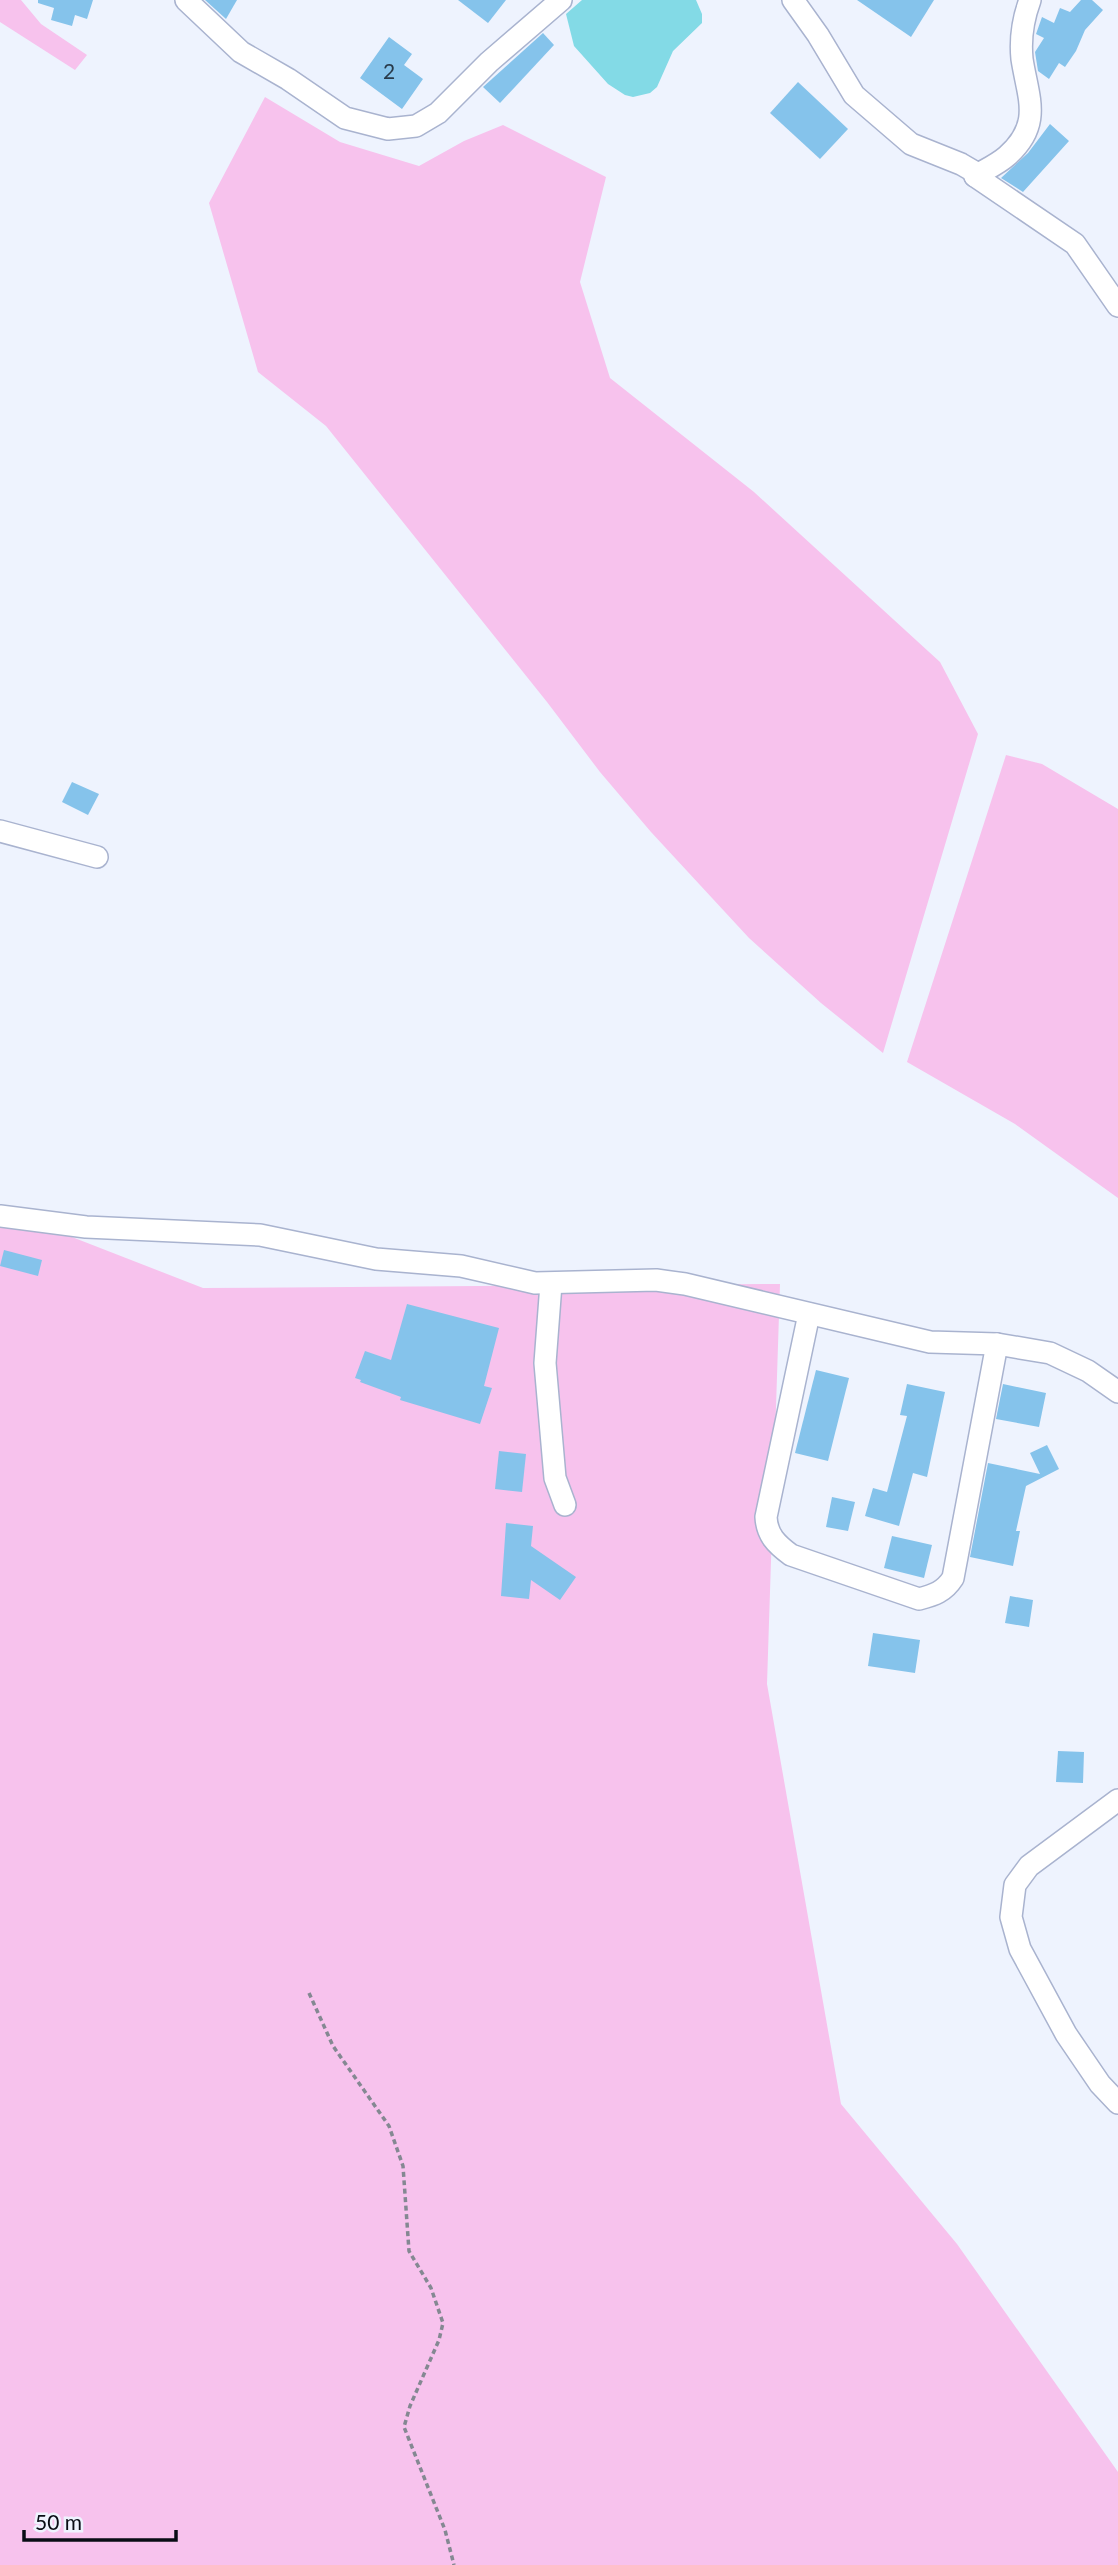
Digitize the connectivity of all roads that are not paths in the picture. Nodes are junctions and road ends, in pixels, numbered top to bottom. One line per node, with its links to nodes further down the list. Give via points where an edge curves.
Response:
1 (186, 0): 2 (street, via 241,52 345,118 388,129 416,126 438,113)
2 (561, 0)
3 (793, 0): 5 (street, via 854,95 911,144 961,164)
4 (1030, 0): 5 (street, via 1022,32 1030,122 1007,156)
5 (975, 176): 6 (street, via 1075,244)
6 (1118, 306)
7 (0, 831): 8 (street)
8 (97, 857)
9 (0, 1216): 10 (street, via 86,1227 260,1234 376,1259 461,1266 522,1282)
10 (551, 1284): 11 (street, via 656,1280); 14 (street, via 545,1363 555,1478)
11 (809, 1314): 12 (street, via 930,1342); 12 (street, via 766,1517 767,1531 791,1555 919,1599 937,1594 953,1578)
12 (997, 1345): 13 (street, via 1050,1353)
13 (1118, 1392)
14 (565, 1505)
15 (1118, 1800): 16 (street, via 1029,1866 1015,1885 1011,1917 1020,1949 1066,2034)
16 (1118, 2103)

